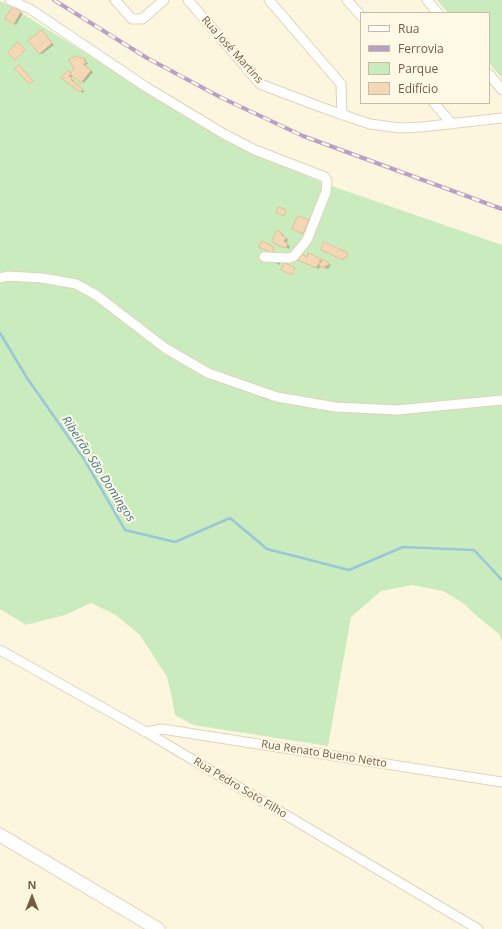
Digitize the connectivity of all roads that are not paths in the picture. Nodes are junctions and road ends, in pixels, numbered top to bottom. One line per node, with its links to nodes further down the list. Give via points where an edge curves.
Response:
1 (10, 0): 16 (street, via 30,9 146,87 224,134 255,150 325,177 326,192 307,240 294,256 289,258)
2 (115, 0): 3 (street, via 132,19 142,19)
3 (164, 0)
4 (188, 0): 13 (street, Rua José Martins, via 260,84)
5 (269, 0): 13 (street, via 341,84)
6 (347, 0): 9 (street)
7 (427, 0): 8 (street)
8 (437, 12)
9 (360, 15)
10 (490, 75): 11 (street)
11 (502, 90)
12 (435, 104): 15 (street)
13 (342, 115): 15 (street, Rua José Martins, via 370,124 400,128)
14 (502, 118): 15 (street, Rua José Martins)
15 (452, 124)
16 (264, 257)
17 (0, 278): 18 (street, via 42,278 76,284 96,295 165,348 208,373 277,397 335,407 397,410)
18 (502, 400)
19 (0, 650): 20 (street, Rua Pedro Soto Filho)
20 (146, 732): 21 (street, Rua Renato Bueno Netto, via 162,729); 24 (street, Rua Pedro Soto Filho)
21 (502, 782)
22 (0, 835): 23 (main road)
23 (158, 929)
24 (478, 929)

